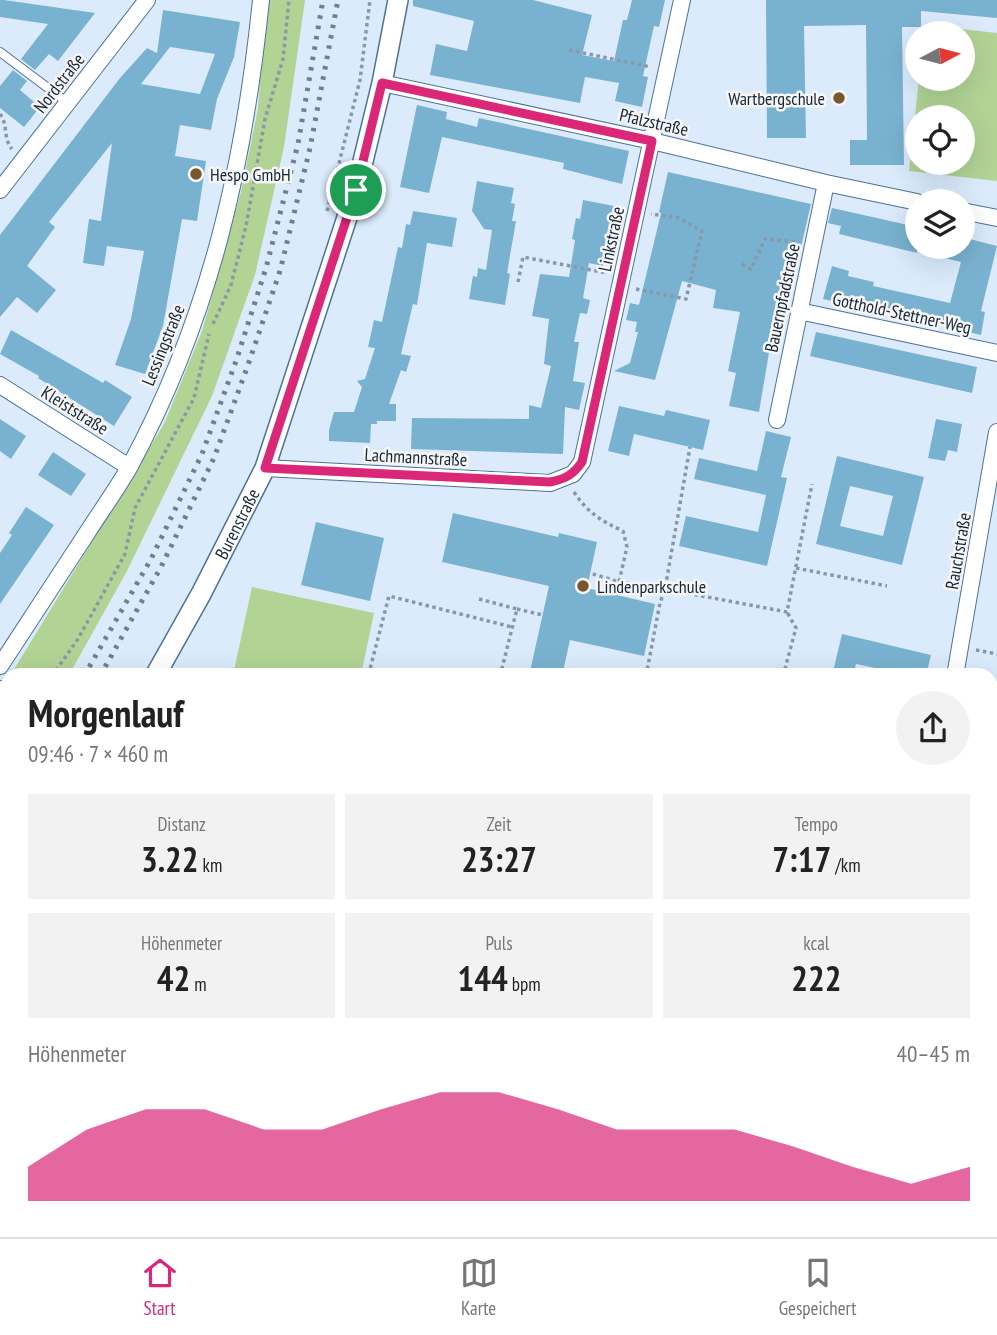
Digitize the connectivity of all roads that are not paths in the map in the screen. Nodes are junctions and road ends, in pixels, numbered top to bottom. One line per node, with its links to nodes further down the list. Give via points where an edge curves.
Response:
1 (147, 0): 7 (street, Nordstraße)
2 (261, 0): 19 (street, Lessingstraße, via 236,170 207,288)
3 (398, 0): 6 (street, Burenstraße)
4 (682, 0): 8 (street, Linkstraße)
5 (0, 52): 7 (lane)
6 (382, 83): 8 (street, Pfalzstraße); 20 (street, Burenstraße, via 356,190)
7 (68, 103): 10 (street, Nordstraße)
8 (652, 141): 9 (street, Pfalzstraße); 21 (street, Linkstraße, via 582,462)
9 (826, 183): 11 (street, Pfalzstraße); 14 (street, Bauernpfadstraße)
10 (0, 190)
11 (905, 199)
12 (975, 214): 13 (street)
13 (997, 218)
14 (799, 311): 15 (street, Gotthold-Stettner-Weg); 17 (street, Bauernpfadstraße)
15 (997, 353)
16 (0, 385): 19 (street, Kleiststraße)
17 (777, 420)
18 (997, 432): 24 (street, Rauchstraße)
19 (129, 467): 22 (street, Lessingstraße)
20 (265, 468): 21 (street, Lachmannstraße, via 550,482); 23 (street, Burenstraße)
21 (564, 479)
22 (0, 666)
23 (159, 668)
24 (956, 668)

